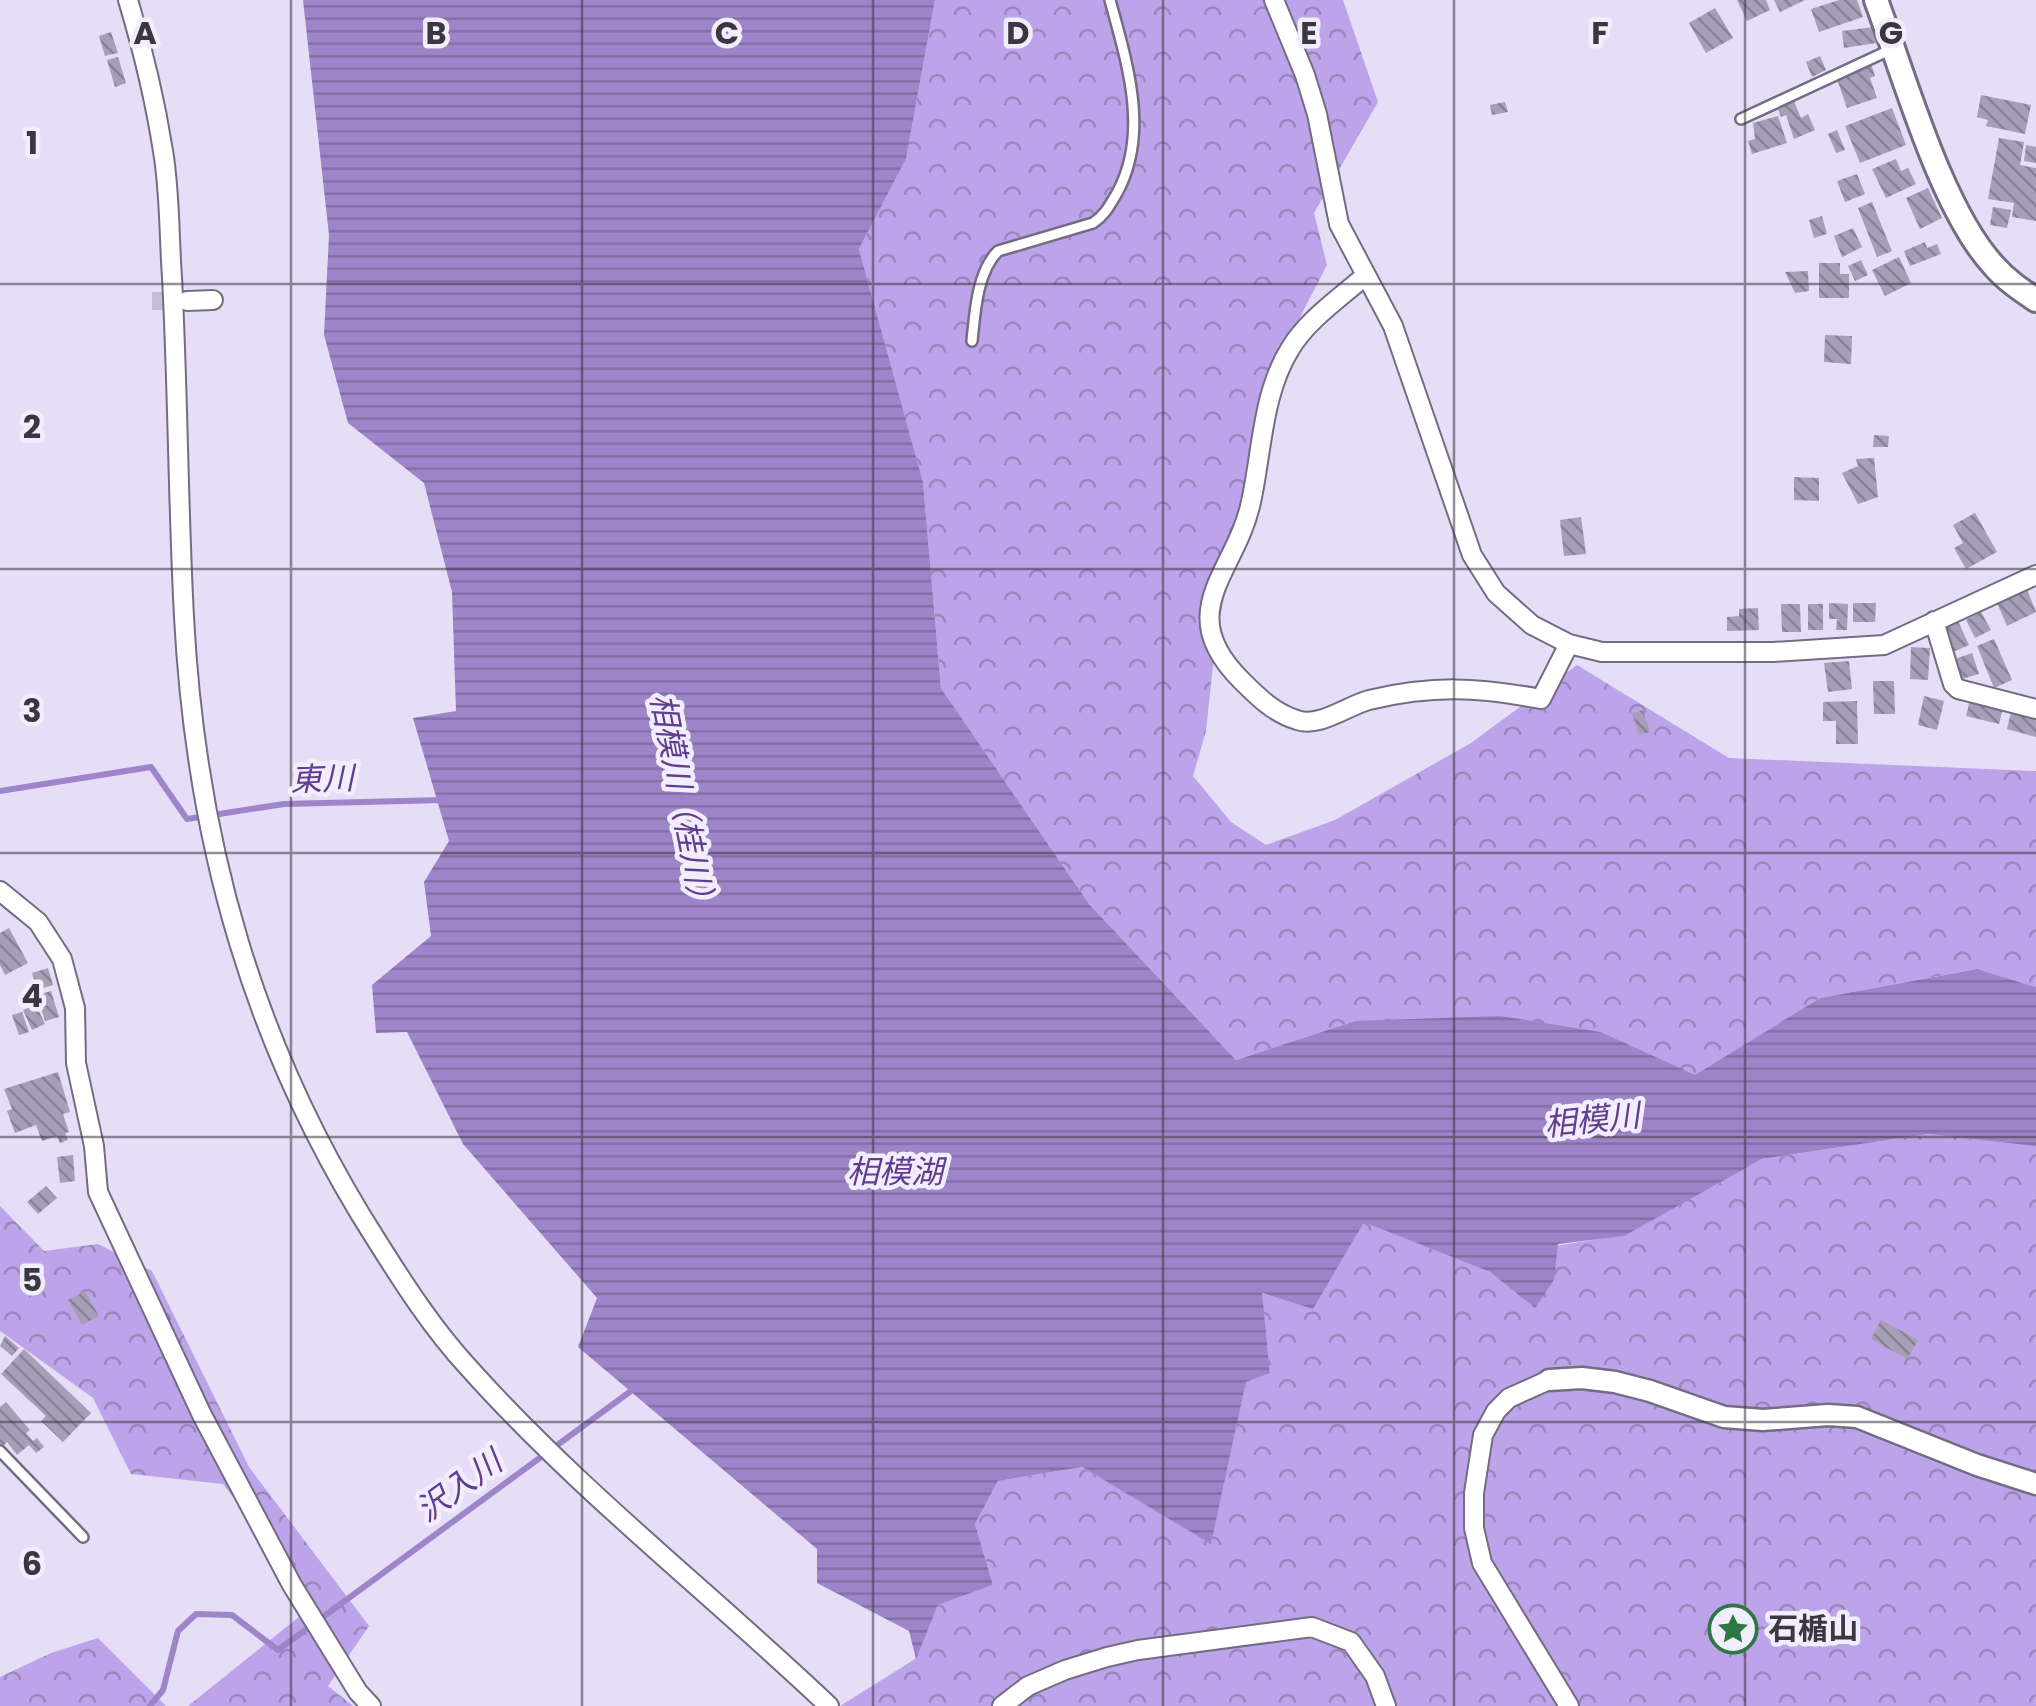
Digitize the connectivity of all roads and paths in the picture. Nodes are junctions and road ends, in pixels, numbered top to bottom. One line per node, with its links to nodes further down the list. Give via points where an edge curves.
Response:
1 (128, 0): 23 (street, via 164,155 184,616 199,772 232,926 276,1053 354,1206 463,1362 582,1483)
2 (1110, 0): 11 (lane, via 1131,91 1130,168 1103,216 1092,223 998,250 976,306)
3 (1274, 0): 7 (street, via 1325,142 1339,224)
4 (1876, 0): 5 (main road)
5 (1894, 48): 6 (lane); 9 (main road, via 1942,180 1971,235 1992,265)
6 (1740, 119)
7 (1366, 275): 14 (street, via 1394,326 1472,555 1496,594 1532,625); 14 (street, via 1298,335 1276,376 1241,539 1212,593 1218,652 1265,704 1310,722 1367,701 1440,689 1541,698)
8 (214, 300): 10 (street)
9 (2036, 300)
10 (188, 301)
11 (972, 341)
12 (2036, 574): 13 (street)
13 (1934, 621): 14 (street, via 1884,645 1773,652 1645,654); 15 (street, via 1958,689)
14 (1569, 644)
15 (2036, 709)
16 (0, 891): 21 (street, via 38,922 62,959 75,1008 76,1063 98,1192 202,1415)
17 (1549, 1380): 19 (street, via 1615,1382 1724,1417 1857,1417); 26 (street, via 1509,1398 1483,1435 1474,1528 1482,1563)
18 (0, 1451): 20 (lane)
19 (2036, 1484)
20 (83, 1537)
21 (357, 1699): 22 (street)
22 (371, 1706)
23 (829, 1706)
24 (1002, 1706): 25 (street, via 1028,1686 1106,1657 1312,1627 1351,1642)
25 (1386, 1706)
26 (1570, 1706)

